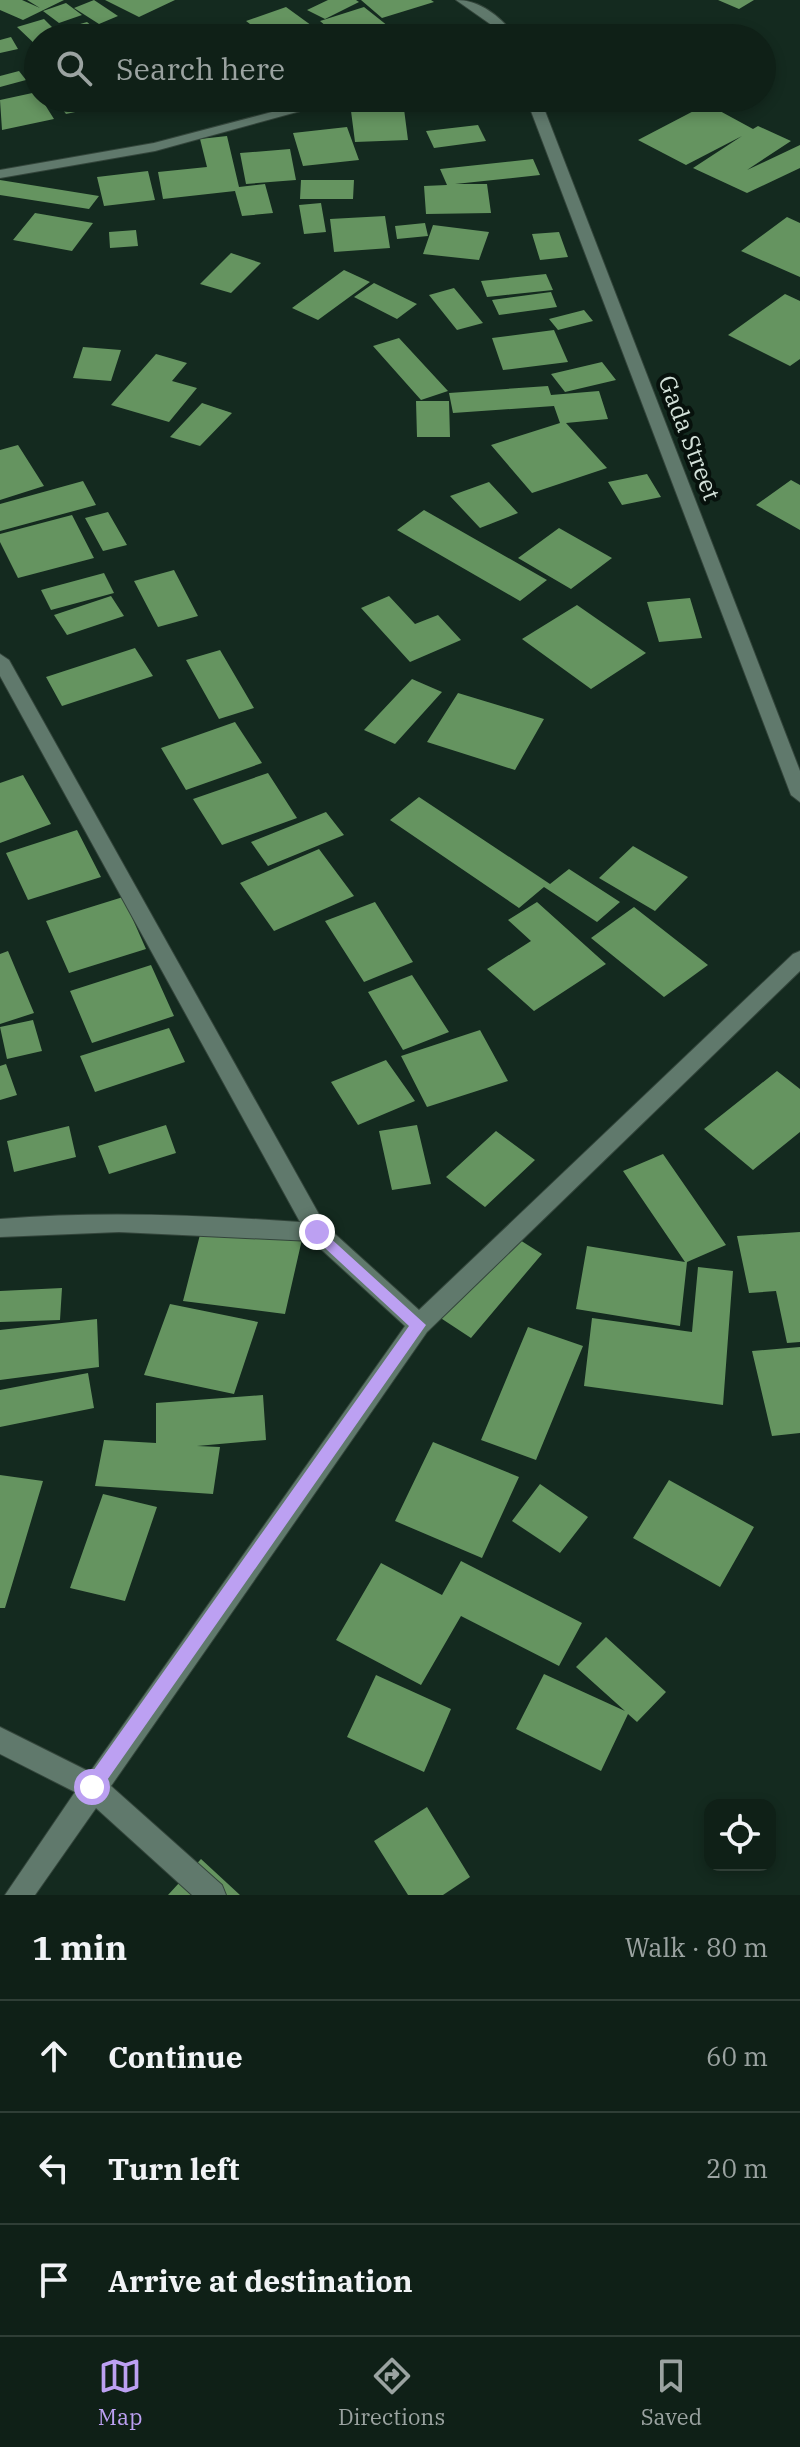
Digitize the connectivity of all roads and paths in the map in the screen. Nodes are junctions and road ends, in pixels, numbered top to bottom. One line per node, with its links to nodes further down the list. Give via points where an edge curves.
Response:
1 (462, 0): 2 (street)
2 (499, 24)
3 (288, 112): 5 (street, via 155,147)
4 (538, 112): 7 (street, Gada Street)
5 (0, 174)
6 (0, 660): 10 (street)
7 (800, 795)
8 (800, 959): 11 (street)
9 (0, 1228): 10 (street, via 69,1221)
10 (317, 1232): 11 (street)
11 (419, 1325): 13 (street)
12 (0, 1740): 13 (street)
13 (92, 1787): 14 (street); 15 (street)
14 (19, 1895)
15 (212, 1895)

